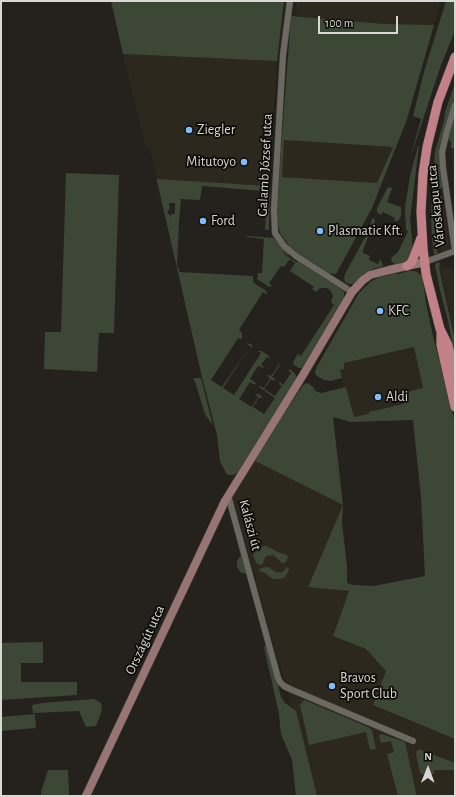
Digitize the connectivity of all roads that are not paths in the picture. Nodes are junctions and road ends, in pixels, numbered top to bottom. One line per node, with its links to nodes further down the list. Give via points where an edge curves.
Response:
1 (290, 1): 7 (street, Galamb József utca, via 282,70 274,209 275,233 284,246 296,256)
2 (455, 57): 4 (main road, via 437,107 427,147 421,212)
3 (455, 105): 5 (street, Városkapu utca, via 442,152 455,251)
4 (423, 235): 5 (main road); 6 (main road, via 413,259)
5 (425, 262): 6 (main road, Kalászi út); 8 (main road)
6 (407, 266): 7 (main road, Kalászi út, via 370,275)
7 (352, 292): 11 (main road, Kalászi út)
8 (440, 329): 9 (main road, via 448,345); 10 (main road, via 441,345)
9 (455, 376)
10 (455, 407)
11 (228, 495): 12 (street, Kalászi út, via 280,682 290,690); 13 (main road, Országút utca)
12 (413, 741)
13 (86, 796)

